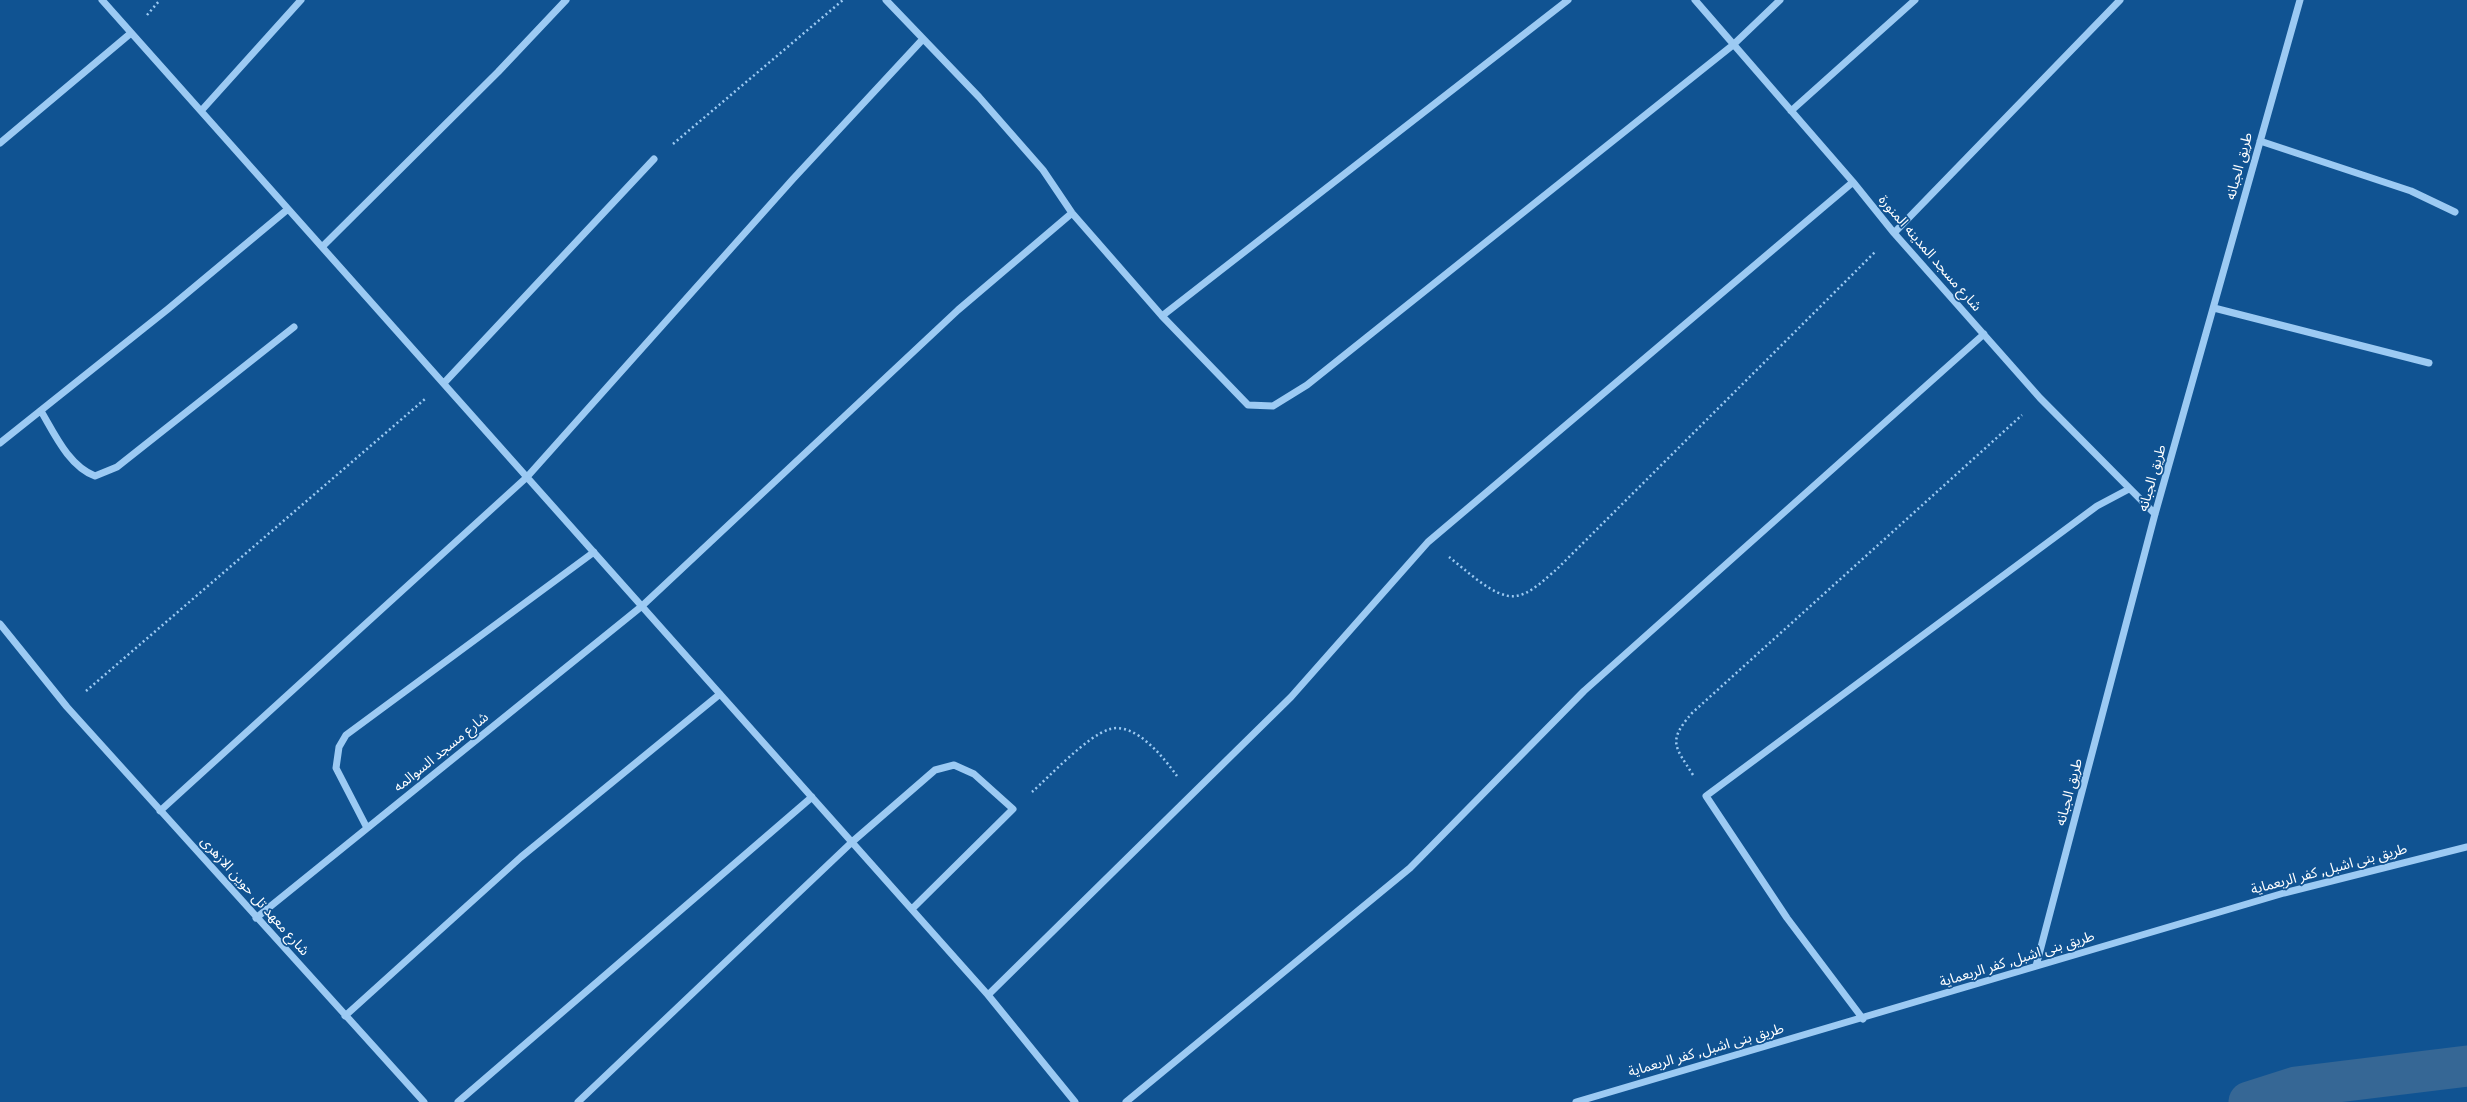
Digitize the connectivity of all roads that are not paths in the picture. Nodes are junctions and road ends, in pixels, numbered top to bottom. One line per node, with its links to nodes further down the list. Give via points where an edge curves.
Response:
1 (102, 0): 11 (street)
2 (301, 0): 14 (street)
3 (566, 0): 24 (street, via 498,72)
4 (886, 0): 12 (street)
5 (1568, 0): 26 (street)
6 (1695, 0): 13 (street, شارع مسجد المدينه المنورة)
7 (1780, 0): 13 (street)
8 (1915, 0): 15 (street)
9 (2120, 0): 23 (street)
10 (2300, 0): 16 (street, طريق الجبانه)
11 (131, 33): 14 (street); 17 (street)
12 (923, 39): 22 (street, via 979,97 1043,170); 33 (street, via 793,179)
13 (1733, 44): 15 (street, شارع مسجد المدينه المنورة); 26 (street, via 1307,385 1273,406 1248,405)
14 (201, 111): 20 (street)
15 (1791, 111): 19 (street, شارع مسجد المدينه المنورة)
16 (2260, 141): 21 (street, via 2411,191); 25 (street, طريق الجبانه)
17 (0, 143)
18 (654, 159): 30 (street)
19 (1852, 182): 23 (street, شارع مسجد المدينه المنورة); 48 (street, via 1428,542 1291,697)
20 (288, 209): 24 (street); 31 (street)
21 (2455, 212)
22 (1072, 213): 26 (street); 37 (street, شارع مسجد السوالمه, via 958,310)
23 (1894, 233): 28 (street, شارع مسجد المدينه المنورة)
24 (322, 247): 30 (street)
25 (2214, 308): 29 (street); 35 (street, طريق الجبانه)
26 (1162, 316)
27 (294, 327): 31 (street, via 117,467 95,476 84,472 63,448)
28 (1984, 334): 34 (street, شارع مسجد المدينه المنورة, via 2040,398); 55 (street, via 1584,691 1410,868)
29 (2429, 363)
30 (444, 384): 33 (street)
31 (41, 411): 32 (street)
32 (0, 442)
33 (527, 477): 36 (street); 41 (street)
34 (2129, 489): 35 (street, شارع مسجد المدينه المنورة); 50 (street, via 2097,506 1706,796 1788,918)
35 (2155, 514): 47 (street, طريق الجبانه)
36 (594, 552): 37 (street); 42 (street, via 346,735 339,747 336,768)
37 (642, 606): 39 (street); 42 (street, شارع مسجد السوالمه)
38 (0, 624): 41 (street, شارع معهد تل حوين الازهرى, via 67,707)
39 (720, 694): 40 (street); 49 (street, via 521,857)
40 (812, 797): 43 (street); 52 (street)
41 (160, 811): 46 (street, شارع معهد تل حوين الازهرى)
42 (367, 828): 46 (street, شارع مسجد السوالمه)
43 (852, 842): 45 (street); 45 (street, via 935,770 954,765 974,774 1013,809); 53 (street)
44 (2467, 847): 47 (street, طريق بنى اشبل, كفر الربعماية, via 2284,893)
45 (912, 909): 48 (street)
46 (256, 918): 49 (street, شارع معهد تل حوين الازهرى)
47 (2036, 966): 50 (street, طريق بنى اشبل, كفر الربعماية)
48 (988, 995): 54 (street)
49 (345, 1016): 51 (street, شارع معهد تل حوين الازهرى)
50 (1863, 1019): 56 (street, طريق بنى اشبل, كفر الربعماية)
51 (424, 1102)
52 (458, 1102)
53 (578, 1102)
54 (1075, 1102)
55 (1126, 1102)
56 (1576, 1102)

